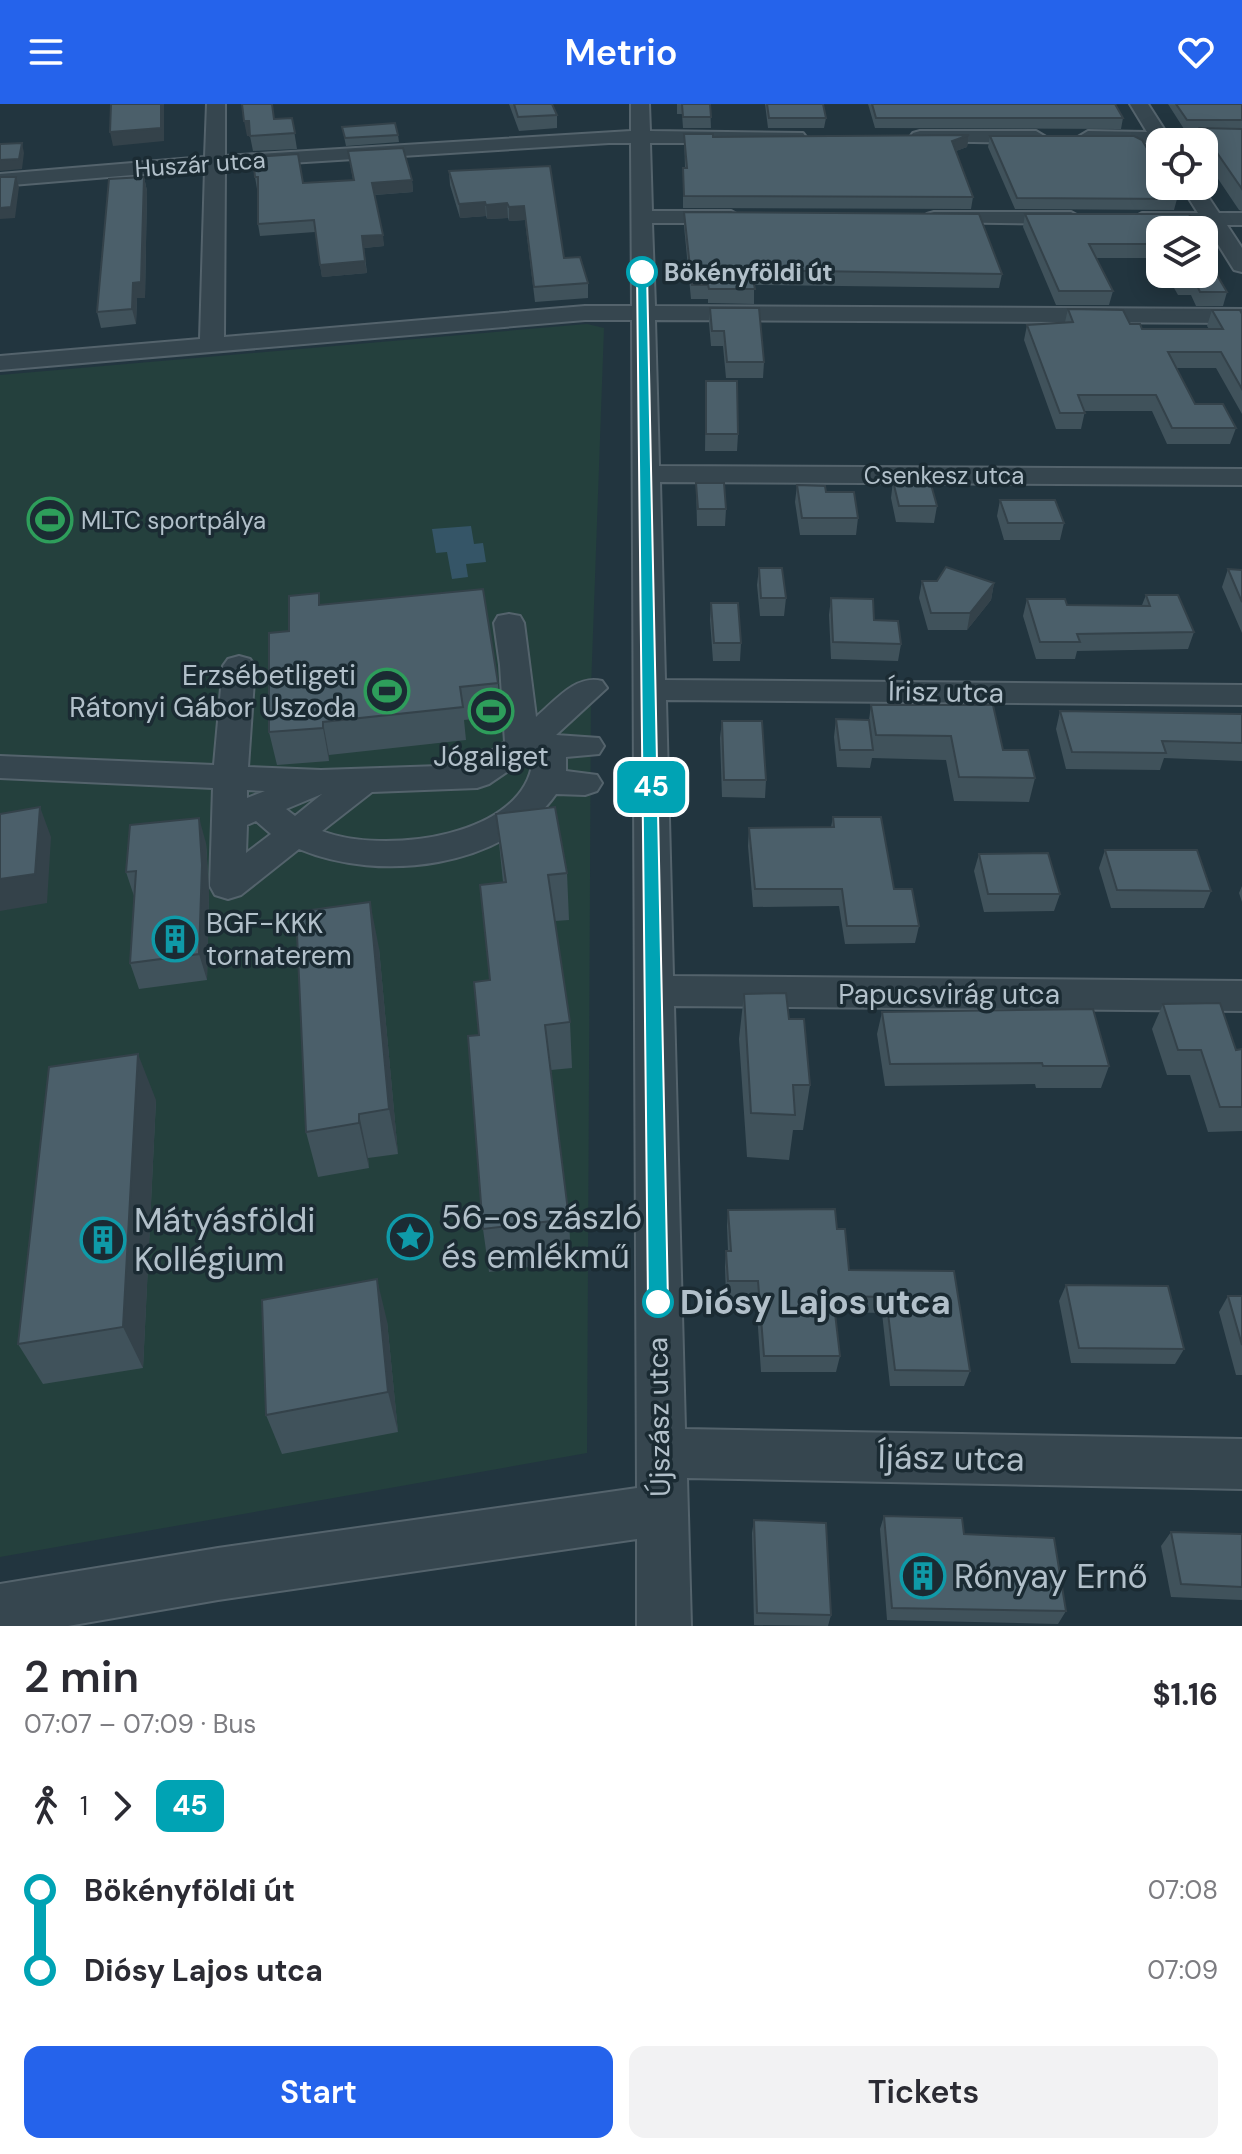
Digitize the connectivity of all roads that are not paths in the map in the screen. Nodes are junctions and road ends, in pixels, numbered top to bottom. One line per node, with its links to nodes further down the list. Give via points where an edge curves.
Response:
1 (216, 104): 11 (street)
2 (640, 104): 5 (street, Újszász utca)
3 (1139, 104): 4 (street)
4 (1154, 128)
5 (640, 136): 6 (street, Huszár utca); 11 (street, Huszár utca); 13 (street, Újszász utca)
6 (821, 137)
7 (899, 137): 10 (street)
8 (1242, 138): 9 (street)
9 (1218, 139)
10 (1146, 140)
11 (216, 162): 12 (street, Huszár utca); 25 (street)
12 (0, 180)
13 (641, 217): 14 (street); 23 (street, Újszász utca)
14 (746, 217)
15 (919, 218): 16 (street)
16 (1092, 218)
17 (1124, 218): 18 (street)
18 (1146, 218)
19 (1218, 219): 20 (street)
20 (1242, 219)
21 (1218, 228): 22 (street)
22 (1242, 265)
23 (643, 315): 24 (street); 25 (street, via 585,313); 27 (street, Újszász utca)
24 (1242, 316)
25 (212, 346): 26 (street)
26 (0, 363)
27 (646, 474): 28 (street, Csenkesz utca); 32 (street, Újszász utca)
28 (1242, 477)
29 (509, 623): 34 (street)
30 (239, 666): 37 (street)
31 (591, 688): 34 (street)
32 (649, 690): 33 (street, Írisz utca); 44 (street, Újszász utca)
33 (1242, 695)
34 (536, 746): 35 (street); 38 (street, via 477,776); 40 (street)
35 (587, 746)
36 (0, 767): 37 (street)
37 (230, 777): 39 (street); 42 (street)
38 (364, 780): 39 (street); 43 (street)
39 (321, 782): 42 (street)
40 (547, 782): 41 (street); 43 (street, via 503,824 460,844 425,852 355,850)
41 (585, 783)
42 (245, 812): 43 (street); 43 (street, via 228,886)
43 (295, 834)
44 (655, 991): 45 (street, Papucsvirág utca); 46 (street, Újszász utca)
45 (1242, 996)
46 (660, 1453): 47 (street, Íjász utca); 48 (street, Újszász utca)
47 (1242, 1464)
48 (660, 1510): 49 (street); 50 (street, Újszász utca)
49 (0, 1611)
50 (664, 1626)

